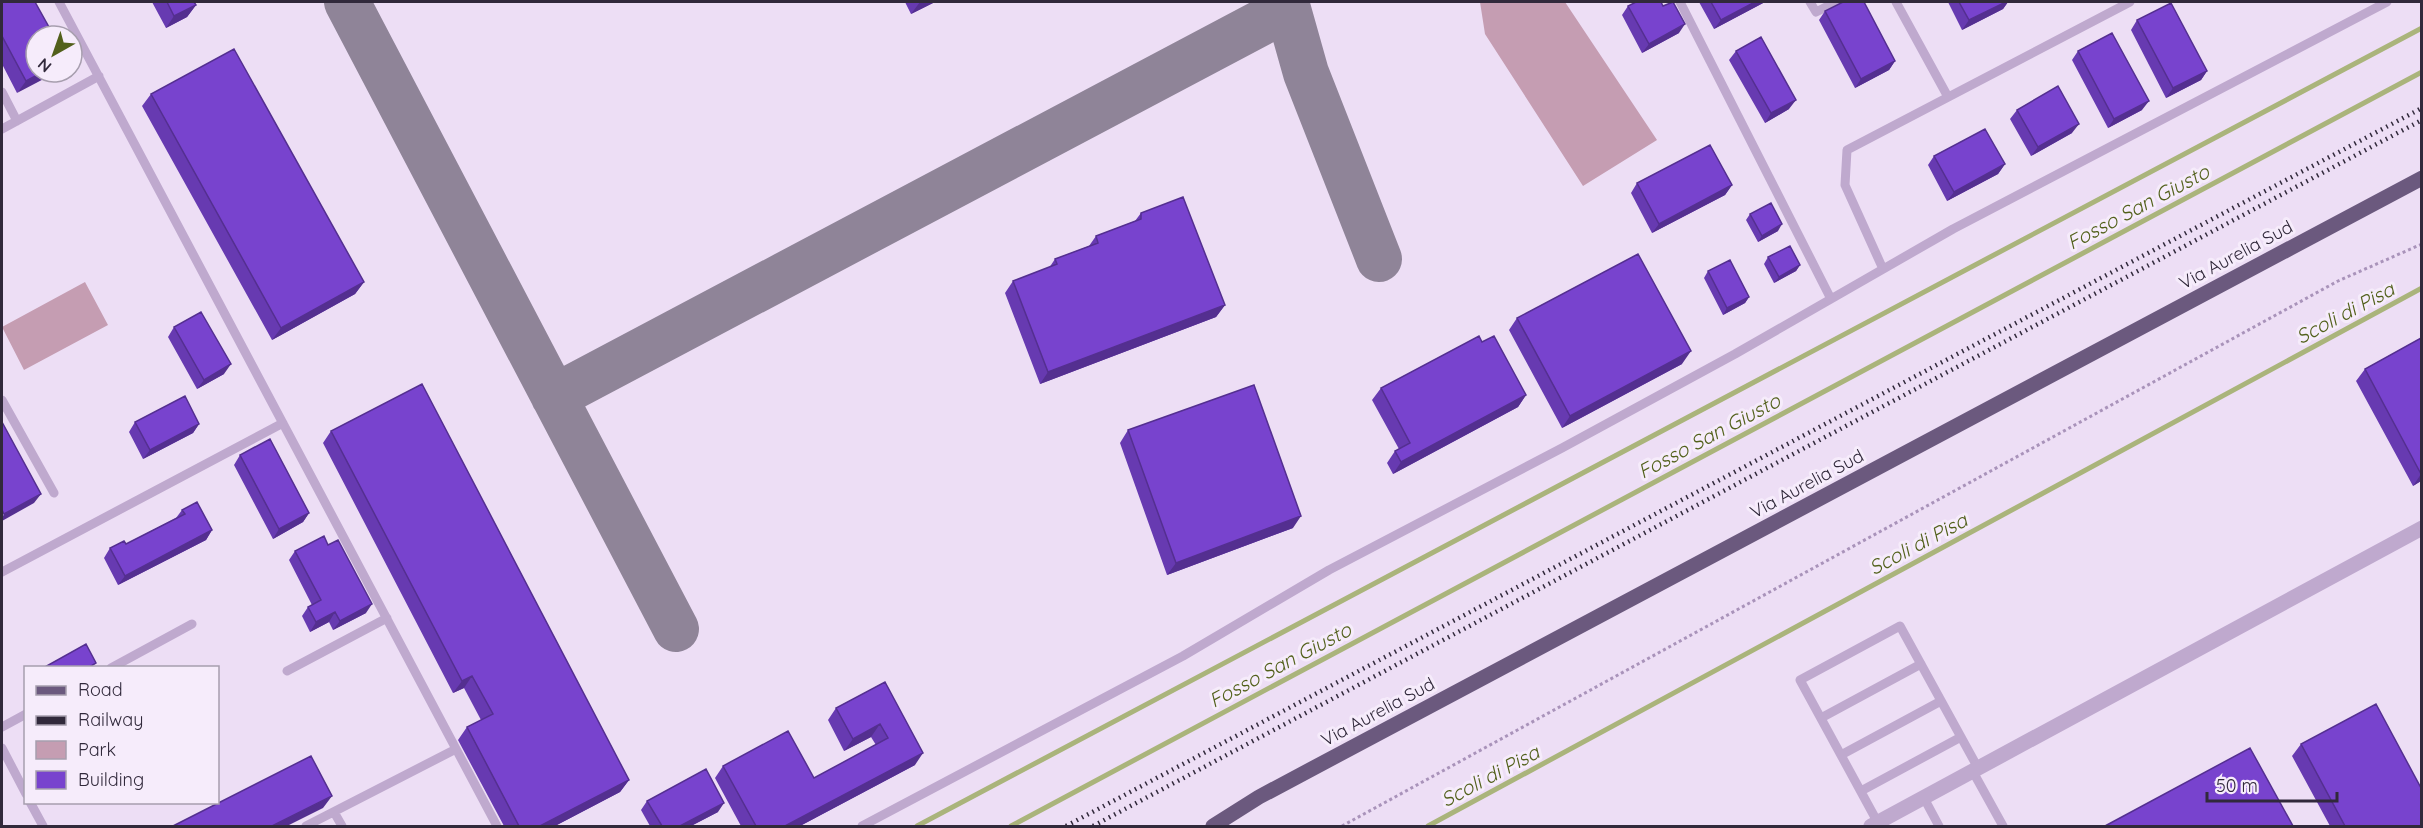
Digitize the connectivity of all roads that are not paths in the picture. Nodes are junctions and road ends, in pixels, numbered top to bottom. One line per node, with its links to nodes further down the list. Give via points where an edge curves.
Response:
1 (62, 2): 8 (lane)
2 (1680, 2): 15 (lane)
3 (1810, 2): 4 (lane, via 1816,12)
4 (1836, 2)
5 (1896, 2): 10 (lane)
6 (2130, 2): 10 (lane)
7 (2387, 2): 14 (lane)
8 (99, 76): 11 (lane); 17 (lane)
9 (2, 92): 11 (lane)
10 (1948, 97): 14 (lane, via 1847,150 1845,185)
11 (16, 121): 12 (lane)
12 (2, 129)
13 (2421, 178): 46 (main road, Via Aurelia Sud, via 1259,797)
14 (1883, 269): 15 (lane)
15 (1831, 299): 45 (lane, via 1562,448 1329,570 1183,656)
16 (2, 400): 18 (lane)
17 (283, 423): 20 (lane); 21 (lane)
18 (54, 493)
19 (2421, 528): 34 (street)
20 (2, 572)
21 (387, 618): 25 (lane); 32 (lane)
22 (192, 624): 24 (lane)
23 (1921, 664): 26 (lane); 28 (lane); 28 (lane, via 1900,626 1820,669 1800,680)
24 (115, 666)
25 (287, 671)
26 (1941, 701): 30 (lane); 33 (lane)
27 (24, 715): 29 (lane)
28 (1821, 718): 33 (lane)
29 (2, 727)
30 (1961, 737): 34 (lane); 36 (lane)
31 (2, 748): 35 (lane)
32 (456, 749): 39 (lane); 44 (lane)
33 (1841, 755): 36 (lane)
34 (1975, 769): 37 (street); 48 (lane)
35 (24, 790)
36 (1861, 791): 40 (lane)
37 (1924, 798): 40 (street); 47 (lane)
38 (31, 804): 41 (lane)
39 (334, 812): 42 (lane); 43 (lane)
40 (1875, 825)
41 (43, 826)
42 (306, 826)
43 (342, 826)
44 (497, 826)
45 (862, 826)
46 (1213, 826)
47 (1939, 826)
48 (2003, 826)

